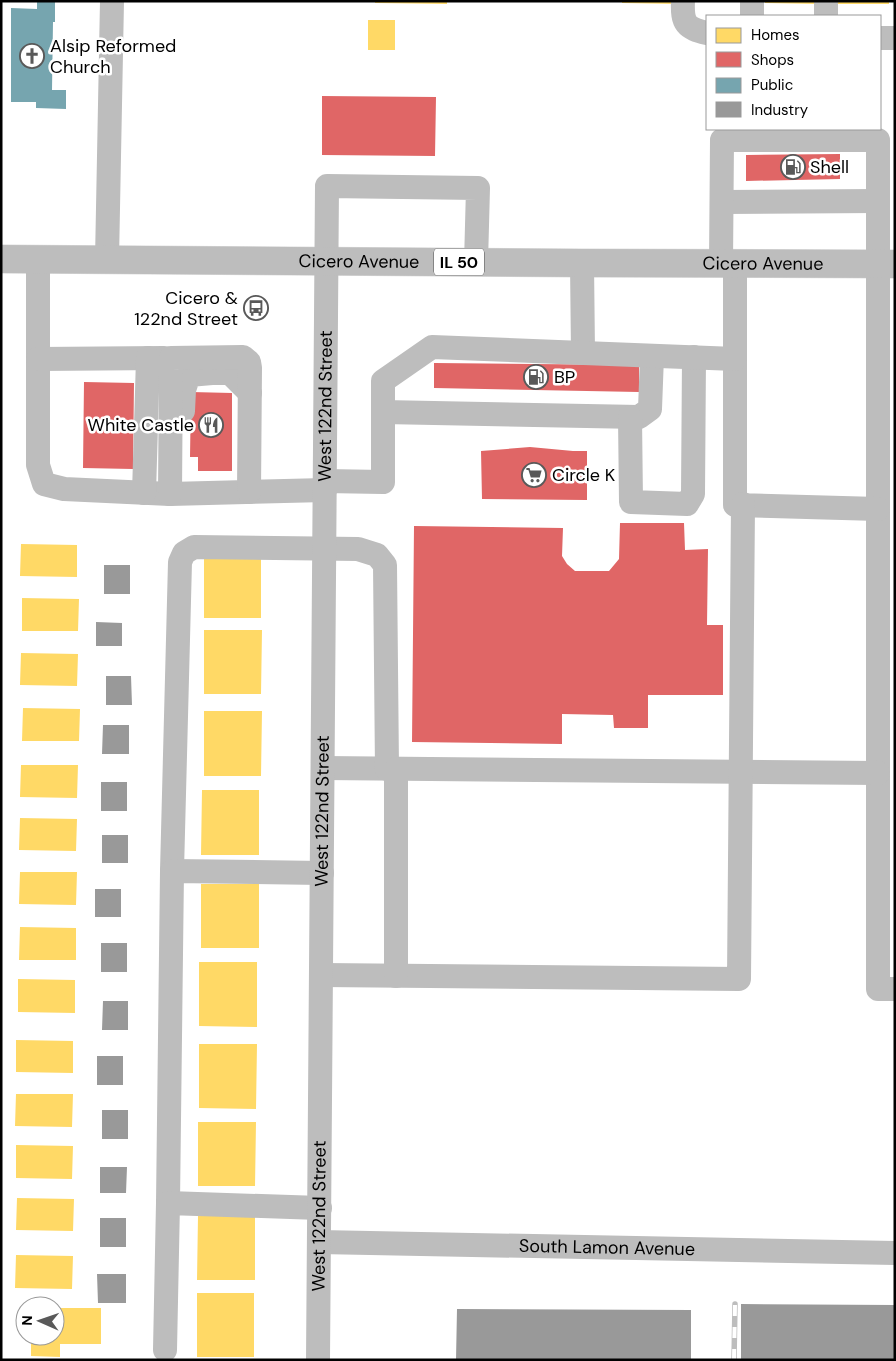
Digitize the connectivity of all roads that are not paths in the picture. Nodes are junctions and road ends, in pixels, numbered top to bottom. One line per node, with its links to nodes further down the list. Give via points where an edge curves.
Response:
1 (112, 1): 14 (street)
2 (683, 1): 7 (street, via 682,15 686,23 692,29)
3 (752, 1): 5 (street)
4 (826, 1): 6 (street)
5 (752, 15)
6 (826, 15)
7 (706, 33)
8 (881, 38): 9 (street)
9 (895, 38)
10 (878, 201): 11 (street); 11 (street, via 878,140 722,140); 19 (street)
11 (722, 202): 18 (street)
12 (1, 259): 13 (main road, Cicero Avenue / IL 50)
13 (38, 260): 14 (main road, Cicero Avenue / IL 50); 25 (street)
14 (107, 260): 15 (main road, Cicero Avenue / IL 50)
15 (327, 262): 16 (main road, Cicero Avenue / IL 50); 16 (street, West 122nd Street, via 327,186 478,188); 30 (street, West 122nd Street)
16 (476, 263): 17 (main road, Cicero Avenue / IL 50)
17 (582, 263): 18 (main road, Cicero Avenue / IL 50); 20 (street)
18 (728, 264): 19 (main road, Cicero Avenue / IL 50); 24 (street)
19 (886, 264): 26 (street)
20 (583, 353): 21 (street); 28 (street, via 432,347 383,381)
21 (652, 356): 22 (street); 29 (street, via 650,409 639,417)
22 (694, 357): 24 (street); 29 (street, via 693,494 686,504 631,502)
23 (159, 358): 25 (street); 27 (street, via 243,356 249,362); 31 (street); 32 (street)
24 (735, 358): 34 (street, via 735,504)
25 (38, 359): 32 (street, via 38,465 44,484 64,489)
26 (886, 366): 35 (street)
27 (250, 393): 31 (street, via 230,373 188,375 184,390 182,469); 33 (street)
28 (383, 412): 29 (street); 30 (street, via 383,482)
29 (630, 417)
30 (325, 485): 33 (street); 36 (street, West 122nd Street)
31 (170, 487): 32 (street); 33 (street)
32 (144, 492)
33 (249, 492)
34 (743, 504): 35 (street); 39 (street)
35 (878, 509): 40 (street)
36 (325, 548): 37 (street, West 122nd Street); 38 (street, via 358,549 377,555 385,566); 41 (street, via 194,547 184,553 180,562)
37 (323, 768): 38 (street); 42 (street, West 122nd Street)
38 (392, 769): 39 (street); 44 (street)
39 (741, 772): 40 (street); 44 (street, via 739,979)
40 (878, 773): 45 (street, via 878,989)
41 (172, 871): 42 (street); 46 (street)
42 (322, 873): 43 (street, West 122nd Street)
43 (322, 975): 44 (street); 47 (street, West 122nd Street)
44 (396, 976)
45 (895, 989)
46 (168, 1203): 47 (street); 50 (street)
47 (320, 1208): 48 (street, West 122nd Street)
48 (319, 1242): 49 (street, South Lamon Avenue); 51 (street, West 122nd Street)
49 (895, 1253)
50 (165, 1350)
51 (318, 1360)

